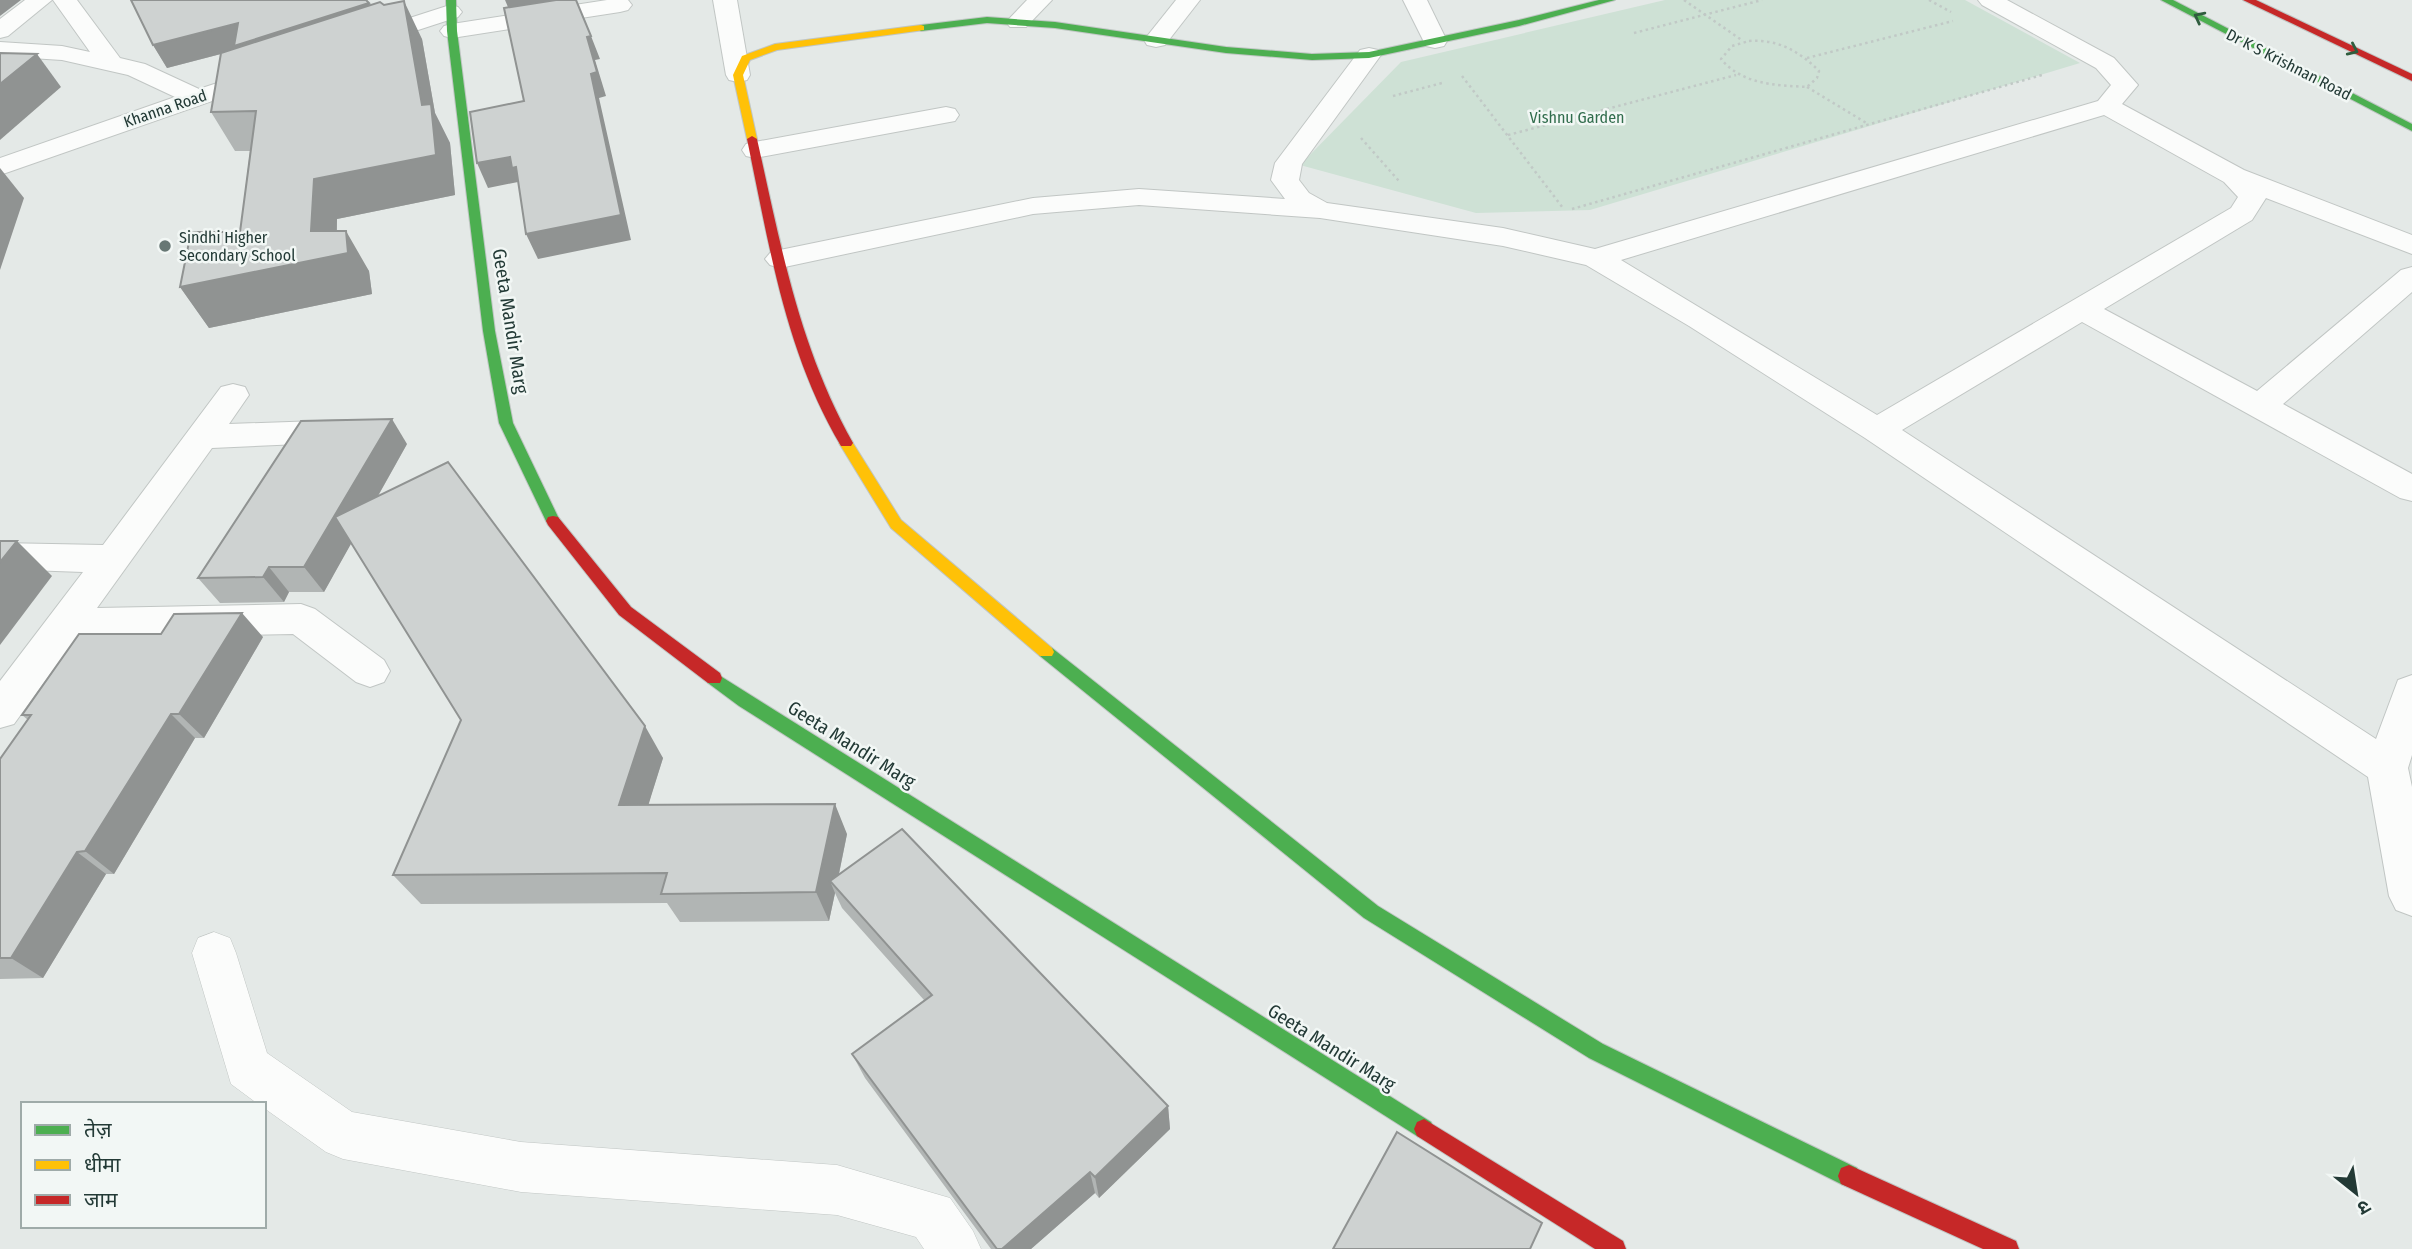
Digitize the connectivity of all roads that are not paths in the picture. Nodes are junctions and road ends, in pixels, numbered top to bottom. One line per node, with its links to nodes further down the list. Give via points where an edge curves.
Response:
1 (40, 0): 15 (street)
2 (65, 0): 22 (street)
3 (725, 0): 24 (street)
4 (1040, 0): 13 (street)
5 (1188, 0): 16 (street)
6 (1415, 0): 17 (street)
7 (1610, 0): 17 (street)
8 (1990, 0): 27 (street, via 2105,64 2125,85)
9 (2165, 0): 18 (street, Dr K S Krishnan Road, one-way to 9)
10 (2248, 0): 14 (street, Dr K S Krishnan Road)
11 (620, 5): 12 (street)
12 (451, 15): 19 (street); 55 (street, Geeta Mandir Marg, via 489,331 506,423 553,521 625,611 744,701)
13 (1018, 22): 16 (street); 24 (street, via 935,25 775,47 746,58)
14 (2310, 30): 18 (street); 25 (street, Dr K S Krishnan Road, one-way to 25)
15 (0, 31)
16 (1156, 40): 21 (street, via 1312,57)
17 (1435, 41): 21 (street)
18 (2249, 43): 29 (street, Dr K S Krishnan Road)
19 (348, 46)
20 (0, 49): 22 (street, via 62,53)
21 (1369, 55): 33 (street, via 1289,163 1284,180 1299,200)
22 (111, 63): 26 (street, via 136,69)
23 (284, 68): 26 (street, Khanna Road)
24 (738, 75): 30 (street)
25 (2412, 78)
26 (195, 97): 31 (street, Khanna Road)
27 (2107, 106): 32 (street); 35 (street)
28 (946, 115): 30 (street)
29 (2412, 128)
30 (755, 150): 36 (street)
31 (0, 167)
32 (2234, 176): 34 (street); 38 (street, via 2253,196 2242,214)
33 (1320, 211): 35 (street, via 1503,237); 36 (street, via 1139,197 1086,201 1033,206)
34 (2412, 246)
35 (1596, 258): 41 (street)
36 (780, 259): 56 (street, via 792,315 824,408 896,524 995,611 1371,912 1596,1051)
37 (2412, 276): 40 (street)
38 (2082, 309): 40 (street); 41 (street)
39 (233, 395): 43 (street)
40 (2260, 406): 44 (street)
41 (1877, 430): 51 (street)
42 (353, 431): 43 (street)
43 (202, 438): 46 (street)
44 (2412, 489)
45 (0, 555): 46 (street)
46 (113, 559): 47 (street)
47 (66, 623): 48 (street, via 301,619); 50 (street)
48 (370, 671)
49 (2412, 691): 51 (street)
50 (0, 712)
51 (2387, 768): 52 (street)
52 (2412, 896)
53 (214, 953): 54 (lane, via 248,1068 342,1135 521,1167 837,1190 932,1216)
54 (955, 1249)
55 (1615, 1249)
56 (2008, 1249)

